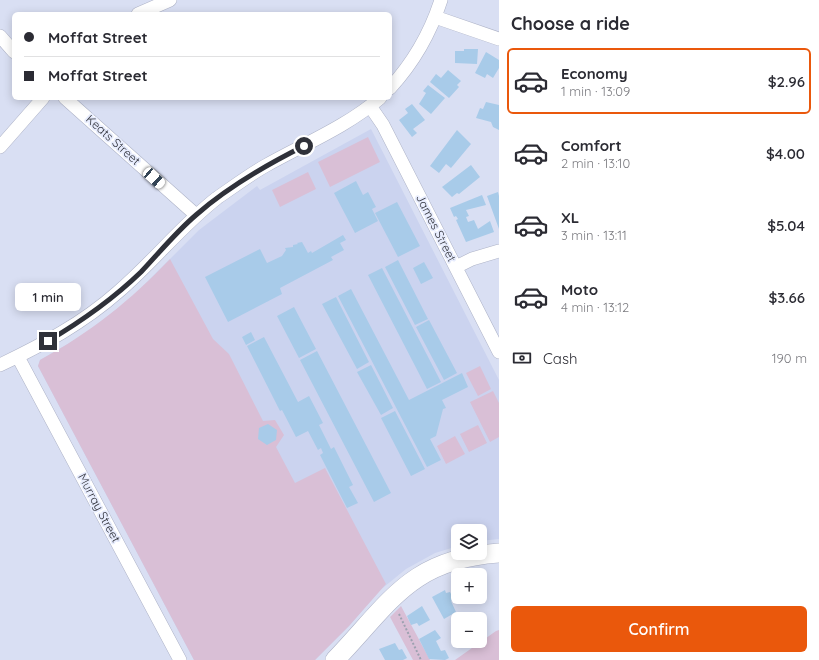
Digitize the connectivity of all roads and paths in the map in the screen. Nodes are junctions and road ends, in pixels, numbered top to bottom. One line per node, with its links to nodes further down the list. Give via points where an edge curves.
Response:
1 (441, 0): 4 (street)
2 (162, 2): 3 (street)
3 (142, 12)
4 (435, 17): 6 (street); 8 (street, via 409,63)
5 (0, 36): 7 (street)
6 (499, 39)
7 (12, 50)
8 (392, 85)
9 (41, 100): 12 (street)
10 (67, 100): 13 (street, Keats Street)
11 (375, 102): 13 (street, via 329,133 264,167); 15 (street, James Street, via 383,125)
12 (0, 147)
13 (196, 215): 17 (street, via 140,272 94,312)
14 (499, 252): 15 (street, via 472,259)
15 (456, 268): 16 (street, James Street)
16 (499, 352)
17 (18, 357): 18 (street); 21 (street, Murray Street)
18 (0, 365)
19 (499, 553): 20 (street, via 464,558 439,566 408,583)
20 (390, 599): 22 (street); 23 (path)
21 (180, 660)
22 (335, 660)
23 (421, 660)

